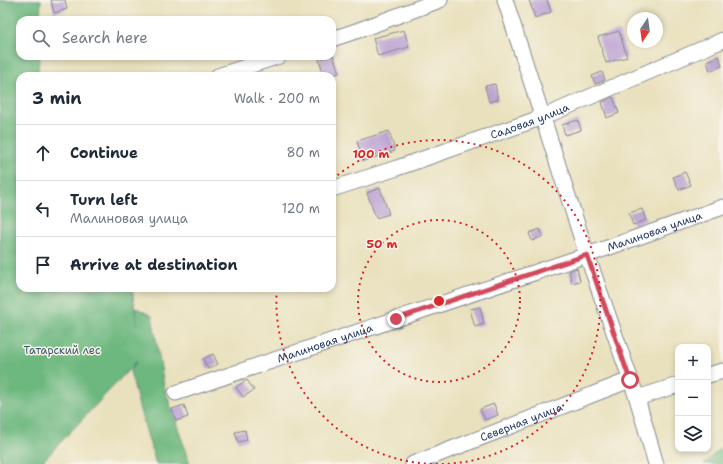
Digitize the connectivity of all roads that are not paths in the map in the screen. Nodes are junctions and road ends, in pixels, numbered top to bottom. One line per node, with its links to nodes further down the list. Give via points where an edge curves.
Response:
1 (440, 0): 3 (street)
2 (505, 0): 7 (street)
3 (336, 38)
4 (723, 40): 7 (street, Садовая улица)
5 (267, 60): 6 (street)
6 (230, 72)
7 (543, 116): 8 (street, Садовая улица); 10 (street)
8 (336, 188)
9 (723, 207): 10 (street, Малиновая улица)
10 (587, 255): 13 (street); 15 (street, Малиновая улица)
11 (723, 371): 12 (street)
12 (711, 374)
13 (630, 380): 16 (street); 17 (street, Северная улица)
14 (675, 386): 16 (street)
15 (176, 393)
16 (637, 398): 18 (street)
17 (413, 464)
18 (656, 464)

